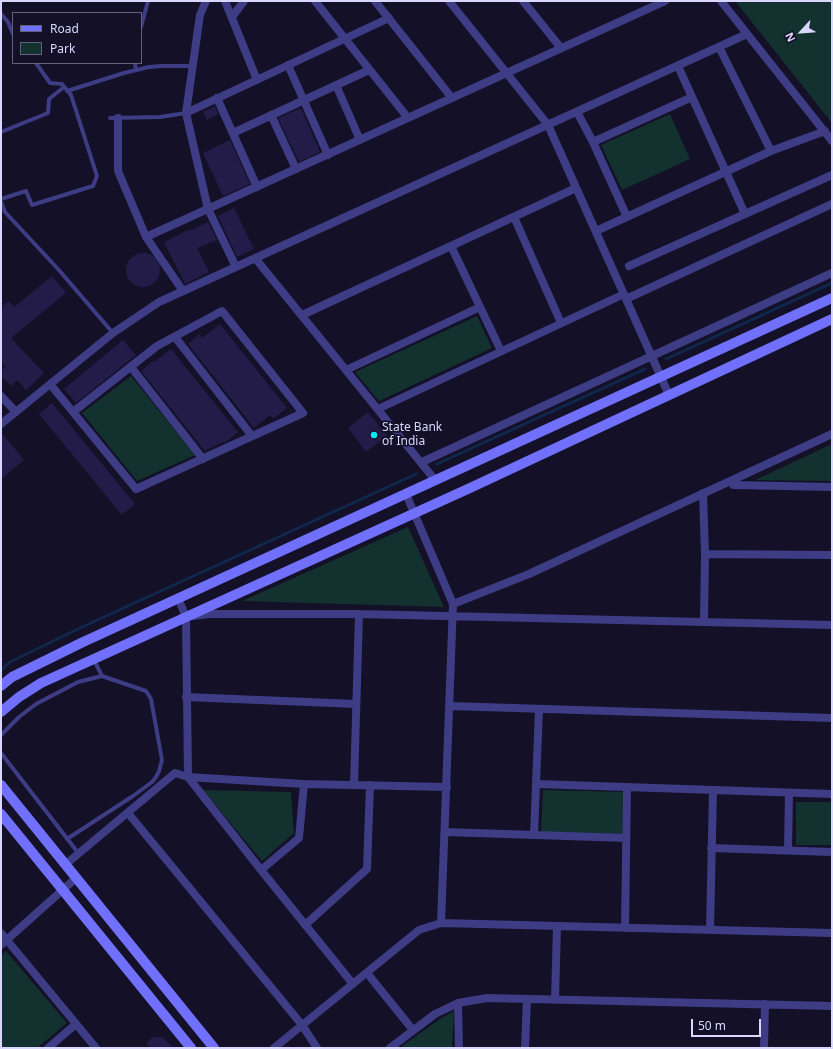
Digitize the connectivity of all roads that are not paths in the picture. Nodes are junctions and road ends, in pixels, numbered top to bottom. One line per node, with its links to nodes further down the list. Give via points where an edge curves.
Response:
1 (148, 1): 14 (lane)
2 (206, 1): 23 (street, via 200,15)
3 (225, 1): 12 (street)
4 (244, 1): 12 (street)
5 (315, 1): 17 (street)
6 (376, 1): 13 (street)
7 (449, 1): 27 (street)
8 (523, 1): 19 (street)
9 (721, 1): 16 (street)
10 (661, 2): 19 (street)
11 (1, 14): 15 (lane)
12 (232, 17): 28 (street)
13 (389, 18): 17 (street); 33 (street)
14 (142, 23)
15 (12, 32)
16 (748, 34): 18 (street); 42 (street)
17 (345, 39): 22 (street); 26 (street)
18 (719, 47): 24 (street); 47 (street)
19 (562, 48): 27 (street)
20 (37, 64): 30 (lane, via 50,83 62,84)
21 (135, 64): 25 (lane)
22 (288, 65): 28 (street); 34 (street)
23 (193, 66): 25 (lane, via 161,66); 36 (street)
24 (678, 66): 31 (street); 35 (street)
25 (136, 70): 30 (lane)
26 (369, 70): 29 (street); 39 (street)
27 (507, 73): 33 (street); 40 (street)
28 (257, 80): 32 (street)
29 (336, 85): 34 (street); 44 (street)
30 (66, 89): 41 (lane, via 49,98 48,113); 54 (lane, via 71,95 97,176 93,186 32,205 26,191)
31 (692, 97): 46 (street); 50 (street)
32 (218, 98): 36 (street); 43 (street)
33 (452, 98): 39 (street)
34 (304, 100): 37 (street); 48 (street)
35 (577, 112): 40 (street); 46 (street)
36 (186, 113): 38 (lane, via 160,117); 57 (street)
37 (272, 115): 43 (street); 49 (street)
38 (114, 118): 62 (street, via 118,171)
39 (408, 118): 44 (street)
40 (548, 125): 53 (street); 64 (street)
41 (1, 132)
42 (825, 132): 45 (street); 47 (street)
43 (233, 133): 52 (street)
44 (360, 140): 48 (street)
45 (832, 140)
46 (593, 142): 60 (street)
47 (771, 151): 50 (street)
48 (328, 155): 49 (street)
49 (296, 169): 52 (street)
50 (726, 172): 58 (street); 60 (street)
51 (832, 175): 58 (street)
52 (257, 187): 57 (street)
53 (576, 188): 59 (street); 61 (street)
54 (1, 199)
55 (1, 202): 75 (lane, via 5,212)
56 (832, 204): 69 (street)
57 (208, 210): 62 (street); 66 (street)
58 (745, 214): 65 (street)
59 (514, 217): 63 (street); 74 (street)
60 (627, 217): 61 (street)
61 (596, 232): 69 (street)
62 (146, 237): 68 (street)
63 (451, 246): 71 (street); 72 (street)
64 (255, 258): 66 (street); 72 (street)
65 (629, 266)
66 (236, 267): 68 (street)
67 (832, 273): 78 (street)
68 (183, 291): 75 (street, via 159,302)
69 (625, 297): 74 (street); 78 (street)
70 (832, 298): 81 (street)
71 (480, 307): 77 (street); 80 (street)
72 (302, 315): 80 (street)
73 (832, 319): 83 (street)
74 (561, 323): 77 (street)
75 (113, 333): 82 (street)
76 (175, 337): 79 (street, via 157,346); 90 (street); 90 (street, via 222,311 303,413)
77 (501, 352): 85 (street)
78 (652, 355): 81 (street); 92 (street)
79 (131, 367): 87 (street); 91 (street)
80 (346, 370): 85 (street)
81 (661, 376): 83 (street); 93 (street)
82 (50, 384): 86 (street); 87 (street)
83 (669, 395): 98 (street)
84 (1, 396): 86 (street)
85 (378, 409): 92 (street)
86 (16, 412): 88 (street)
87 (73, 412): 91 (street, via 136,489)
88 (1, 424)
89 (832, 434): 94 (street)
90 (252, 436): 91 (street)
91 (203, 458)
92 (422, 462): 93 (street)
93 (436, 480): 97 (street)
94 (731, 481): 95 (street, via 733,485); 96 (street)
95 (832, 487)
96 (703, 493): 99 (street); 102 (street, via 529,574)
97 (406, 494): 98 (street); 101 (street)
98 (415, 513): 102 (street); 105 (street)
99 (705, 554): 100 (street); 106 (street)
100 (832, 555)
101 (178, 598): 105 (street); 110 (street, via 22,672)
102 (453, 604): 104 (street)
103 (359, 614): 104 (street); 105 (street, via 209,614); 112 (street)
104 (453, 616): 106 (street); 113 (street)
105 (186, 617): 108 (street); 111 (street)
106 (704, 622): 107 (street)
107 (832, 625)
108 (94, 659): 109 (lane); 115 (street, via 41,683)
109 (102, 676): 117 (lane, via 78,682 36,704); 134 (lane, via 146,691 151,698 162,760 152,782)
110 (1, 686)
111 (186, 697): 112 (street); 119 (street)
112 (356, 704): 123 (street)
113 (450, 706): 114 (street); 125 (street)
114 (539, 709): 116 (street); 122 (street)
115 (1, 712)
116 (832, 718)
117 (1, 735)
118 (1, 752): 134 (lane)
119 (188, 777): 121 (street); 130 (street, via 175,773); 141 (street)
120 (1, 784): 140 (street)
121 (304, 784): 123 (street); 141 (street, via 299,838)
122 (537, 784): 126 (street); 133 (street)
123 (354, 785): 124 (street)
124 (370, 785): 125 (street); 145 (street, via 367,869)
125 (447, 787): 132 (street)
126 (627, 787): 127 (street); 135 (street)
127 (713, 790): 128 (street); 136 (street)
128 (789, 793): 129 (street); 137 (street)
129 (832, 794)
130 (128, 813): 139 (street); 160 (street)
131 (1, 814): 143 (street)
132 (445, 832): 133 (street); 144 (street)
133 (534, 835): 135 (street)
134 (67, 838): 139 (lane)
135 (626, 838): 147 (street)
136 (712, 848): 137 (street); 148 (street)
137 (788, 850): 138 (street)
138 (832, 852)
139 (79, 854): 140 (street)
140 (66, 864): 142 (street)
141 (261, 870): 145 (street)
142 (76, 878): 143 (street); 165 (street)
143 (63, 890): 151 (street); 164 (street)
144 (441, 923): 146 (street); 152 (street, via 419,930)
145 (305, 925): 153 (street)
146 (558, 926): 147 (street); 155 (street)
147 (625, 928): 148 (street)
148 (710, 930): 150 (street)
149 (1, 933): 151 (street)
150 (832, 933)
151 (4, 942): 159 (street)
152 (367, 972): 153 (street); 161 (street)
153 (353, 984): 160 (street)
154 (527, 999): 155 (street); 156 (street, via 487,998); 170 (street)
155 (555, 1000): 157 (street)
156 (458, 1003): 161 (street, via 435,1014); 169 (street)
157 (766, 1004): 158 (street); 171 (street)
158 (832, 1006)
159 (76, 1024): 162 (street); 163 (street)
160 (302, 1025): 166 (street); 167 (street)
161 (413, 1030): 168 (street)
162 (48, 1048)
163 (96, 1048)
164 (191, 1048)
165 (214, 1048)
166 (274, 1048)
167 (317, 1048)
168 (392, 1048)
169 (459, 1048)
170 (525, 1048)
171 (764, 1048)

